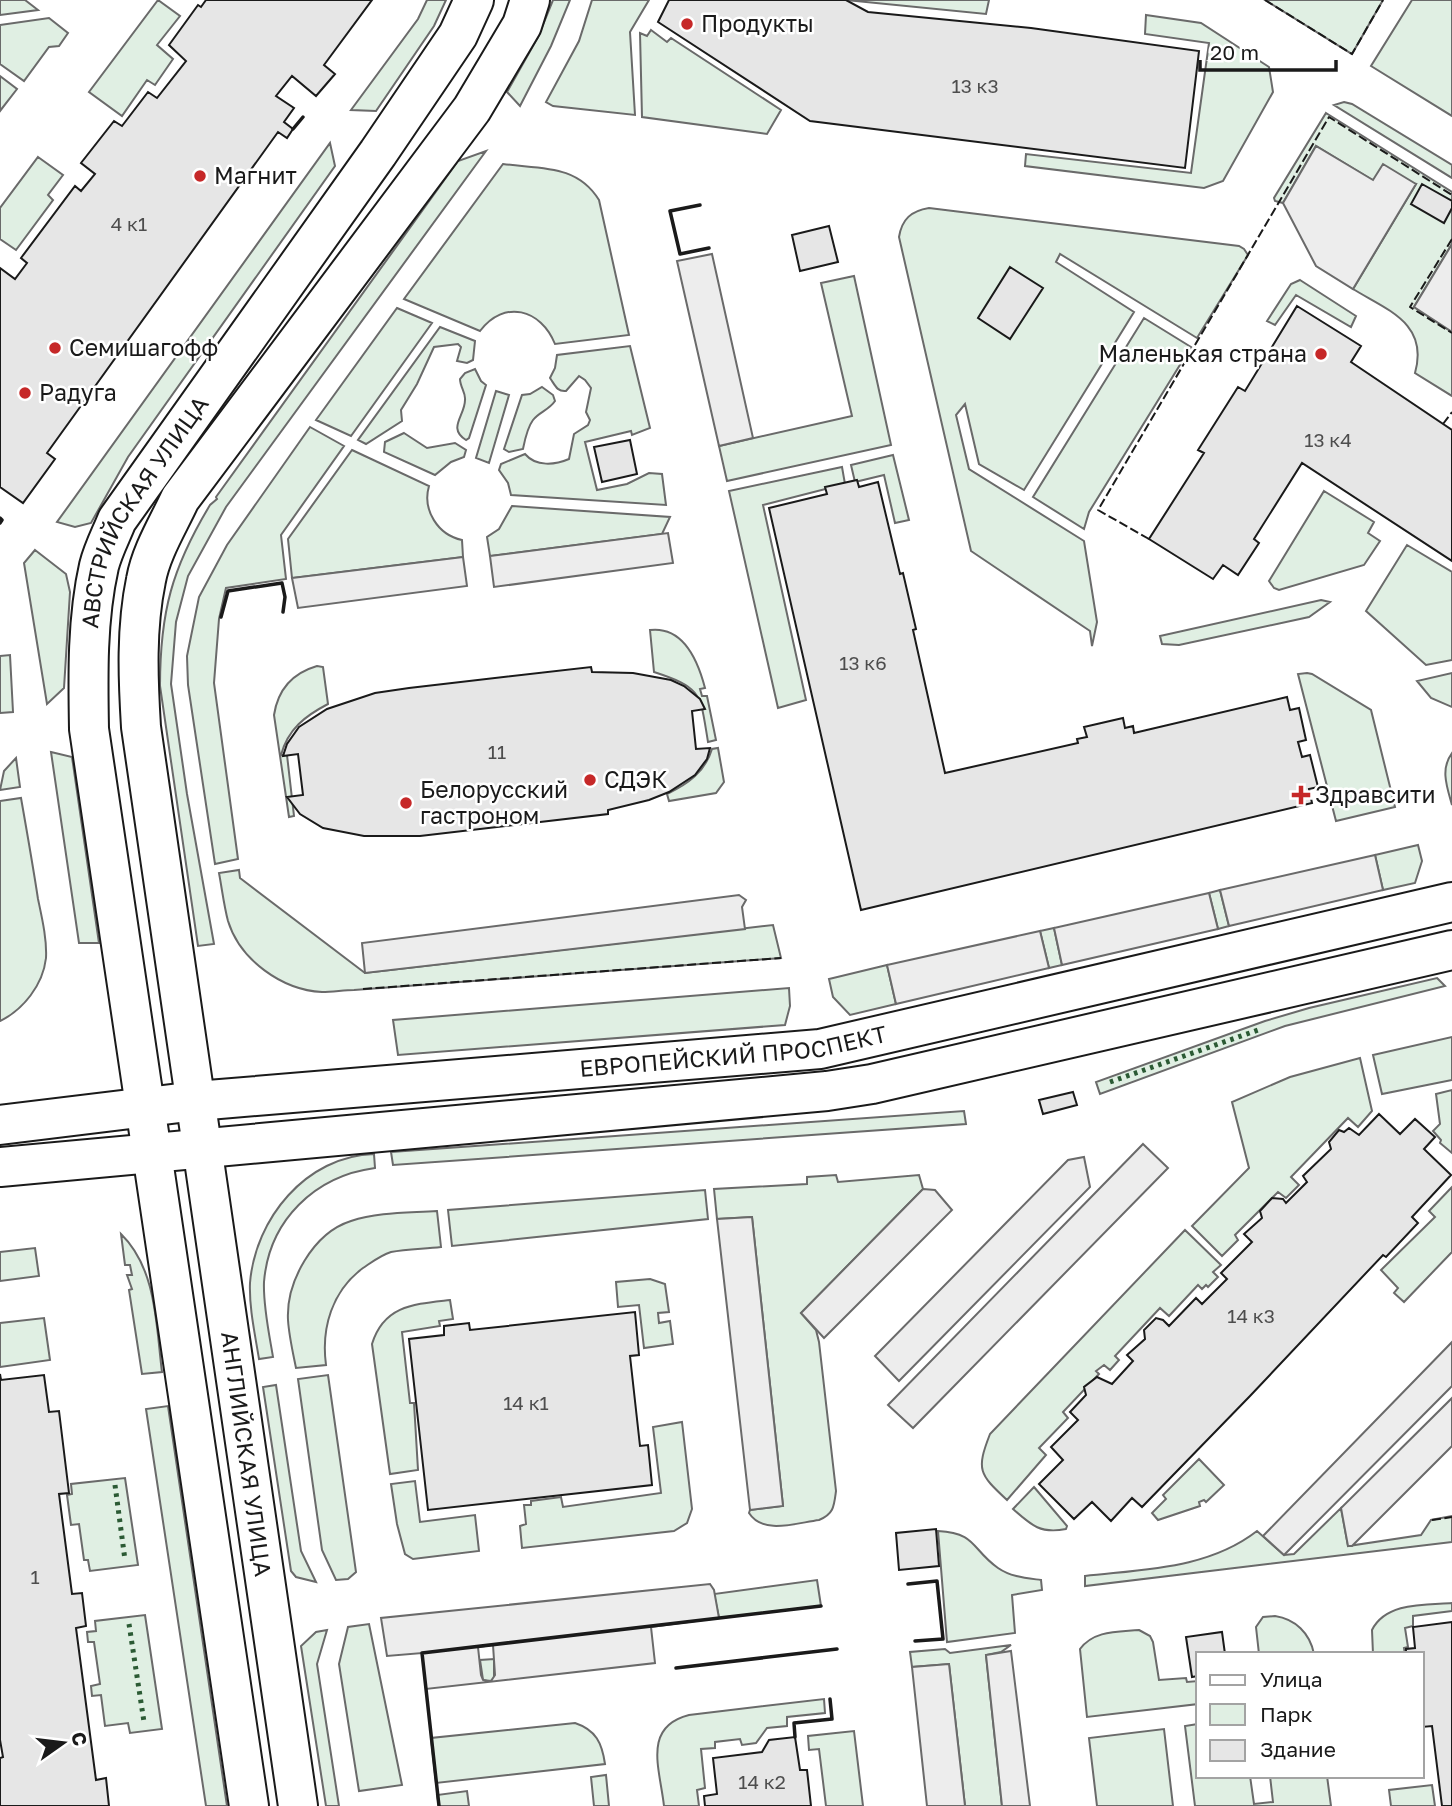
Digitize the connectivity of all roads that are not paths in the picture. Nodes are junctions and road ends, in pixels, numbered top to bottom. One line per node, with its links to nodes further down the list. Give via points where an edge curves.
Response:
1 (474, 0): 6 (street, АВСТРИЙСКАЯ УЛИЦА, via 458,35 378,153 117,520 100,565 88,672 89,729)
2 (530, 0): 5 (street, АВСТРИЙСКАЯ УЛИЦА, via 522,25 472,109 180,499 146,578 138,674 141,727)
3 (1452, 901): 5 (street, ЕВРОПЕЙСКИЙ ПРОСПЕКТ, via 820,1049)
4 (1452, 950): 8 (street, ЕВРОПЕЙСКИЙ ПРОСПЕКТ, via 872,1084)
5 (196, 1101): 6 (street, ЕВРОПЕЙСКИЙ ПРОСПЕКТ); 8 (street, АНГЛИЙСКАЯ УЛИЦА)
6 (146, 1107): 7 (street, ЕВРОПЕЙСКИЙ ПРОСПЕКТ); 9 (street, АНГЛИЙСКАЯ УЛИЦА)
7 (0, 1125)
8 (202, 1147): 9 (street, ЕВРОПЕЙСКИЙ ПРОСПЕКТ); 12 (street, АНГЛИЙСКАЯ УЛИЦА)
9 (153, 1152): 10 (street, ЕВРОПЕЙСКИЙ ПРОСПЕКТ); 11 (street, АНГЛИЙСКАЯ УЛИЦА)
10 (0, 1167)
11 (249, 1806)
12 (298, 1806)

